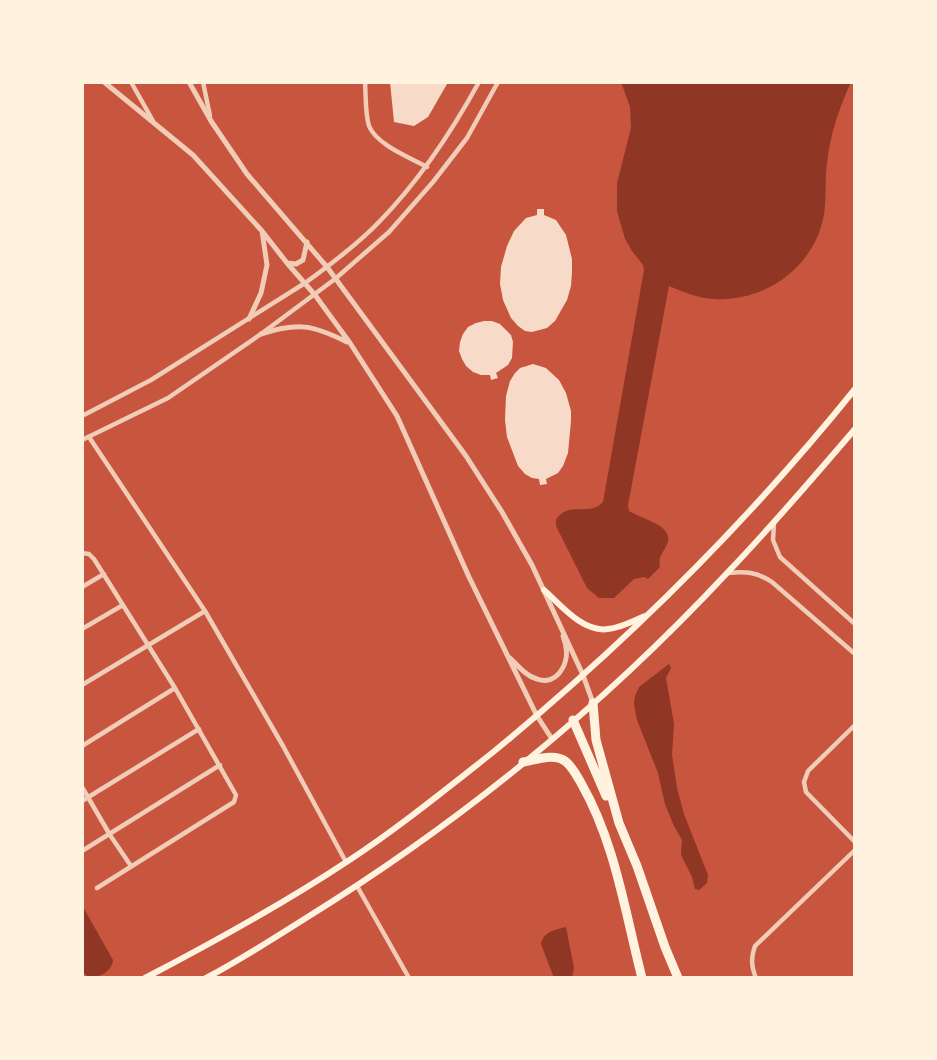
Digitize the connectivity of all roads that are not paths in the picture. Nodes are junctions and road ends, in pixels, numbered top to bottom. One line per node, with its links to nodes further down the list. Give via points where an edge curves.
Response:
1 (104, 82): 9 (street)
2 (131, 82): 9 (street)
3 (189, 82): 8 (street)
4 (203, 82): 8 (street)
5 (365, 82): 10 (street, via 374,134)
6 (479, 82): 10 (street)
7 (498, 82): 15 (street, via 467,138 433,182 389,232)
8 (211, 121): 12 (street, via 247,174)
9 (155, 124): 11 (street, via 193,155)
10 (426, 167): 14 (street, via 379,223)
11 (262, 231): 13 (street); 18 (street, via 267,265)
12 (307, 242): 13 (street, via 303,260); 14 (street)
13 (287, 263): 16 (street)
14 (327, 267): 15 (street); 16 (street)
15 (335, 279): 17 (street); 31 (street, via 452,435 502,512)
16 (304, 284): 17 (street); 18 (street)
17 (315, 295): 19 (street); 20 (street)
18 (249, 319): 22 (street, via 151,380)
19 (261, 334): 20 (street, via 306,326); 24 (street, via 168,398)
20 (350, 343): 39 (street, via 397,416)
21 (855, 389): 34 (main road, via 744,517)
22 (82, 416)
23 (855, 429): 26 (main road)
24 (89, 437): 25 (street); 33 (street)
25 (82, 440)
26 (774, 522): 28 (main road); 36 (street, via 773,540 780,557)
27 (82, 553): 29 (street, via 89,554)
28 (728, 573): 40 (street, via 751,572 772,582); 44 (main road)
29 (104, 574): 30 (street); 32 (street)
30 (82, 587)
31 (544, 590): 34 (main road, via 580,621 597,629 618,627); 35 (street)
32 (123, 605): 37 (street); 38 (street)
33 (205, 611): 38 (street); 61 (street)
34 (650, 614): 41 (main road)
35 (558, 620): 39 (street, via 566,655 555,678 532,677); 41 (street)
36 (855, 624)
37 (82, 629)
38 (149, 645): 42 (street); 43 (street)
39 (506, 653): 45 (street)
40 (855, 654)
41 (583, 675): 44 (street); 45 (main road)
42 (82, 685)
43 (176, 688): 48 (street); 50 (street)
44 (593, 703): 46 (main road); 56 (highway, via 596,740)
45 (537, 716): 49 (street); 61 (main road)
46 (573, 720): 49 (main road); 56 (highway)
47 (855, 725): 58 (street, via 808,771 804,782 806,792)
48 (199, 729): 52 (street); 54 (street)
49 (552, 739): 51 (main road)
50 (82, 746)
51 (523, 762): 63 (main road); 68 (highway, via 559,758 568,762 581,784 613,860)
52 (220, 765): 57 (street); 62 (street, via 236,795 234,802)
53 (82, 787): 54 (street)
54 (89, 797): 55 (street); 57 (street)
55 (82, 801)
56 (619, 823): 69 (highway)
57 (110, 835): 60 (street); 62 (street)
58 (855, 842)
59 (855, 850): 70 (street, via 755,946 752,967)
60 (82, 851)
61 (346, 862): 65 (main road)
62 (131, 866): 64 (street)
63 (358, 886): 66 (main road); 67 (street)
64 (97, 888)
65 (145, 978)
66 (206, 978)
67 (409, 978)
68 (642, 978)
69 (679, 978)
70 (756, 978)

